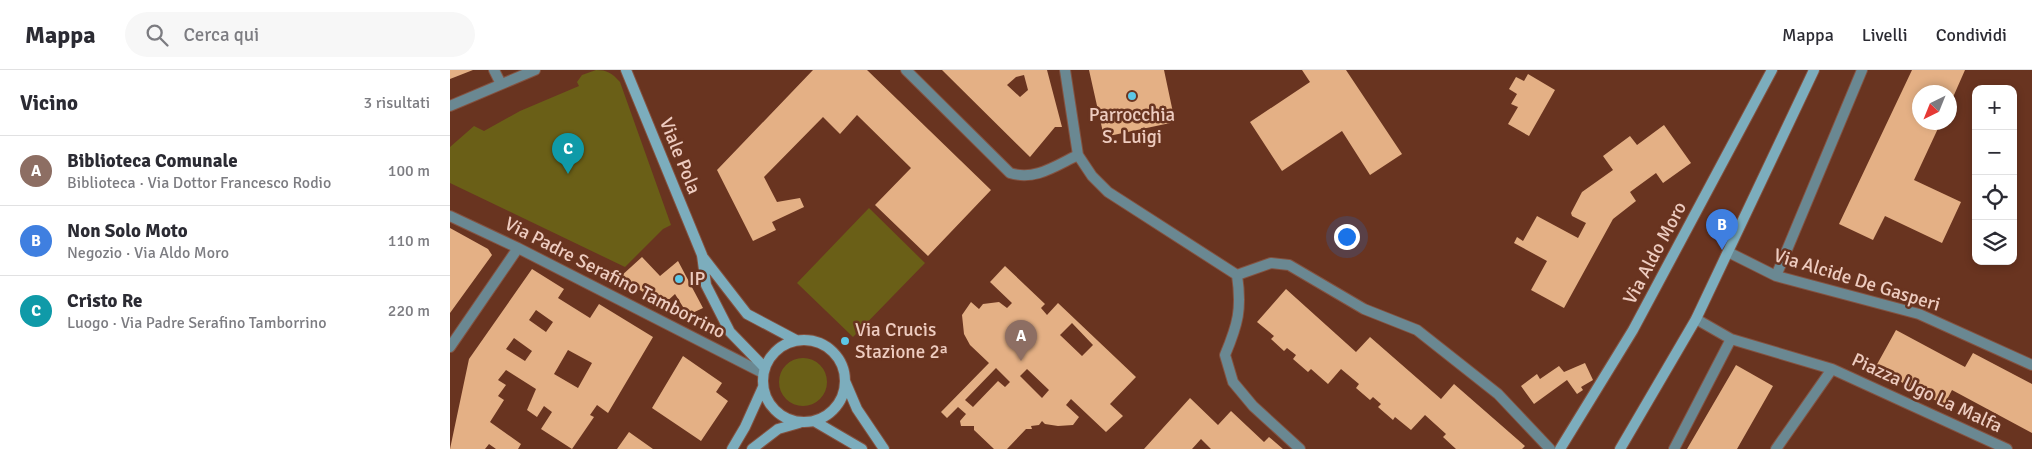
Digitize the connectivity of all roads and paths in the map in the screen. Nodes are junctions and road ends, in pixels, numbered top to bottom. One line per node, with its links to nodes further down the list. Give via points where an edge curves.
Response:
1 (494, 70): 9 (street)
2 (535, 70): 9 (street)
3 (626, 70): 15 (main road, Viale Pola)
4 (906, 70): 11 (street, via 1010,173 1037,175)
5 (1066, 70): 11 (street)
6 (1772, 70): 35 (main road, Via Aldo Moro, via 1633,330)
7 (1814, 70): 14 (main road)
8 (1862, 70): 17 (street)
9 (501, 84): 10 (street)
10 (452, 107)
11 (1078, 156): 16 (street, via 1108,192)
12 (450, 216): 13 (street, Via Padre Serafino Tamborrino)
13 (518, 248): 21 (street); 24 (street, Via Padre Serafino Tamborrino)
14 (1728, 252): 17 (street, Via Alcide De Gasperi); 18 (main road)
15 (702, 255): 20 (main road, Viale Pola, via 747,314); 24 (main road, Viale Pola, via 706,285 730,332)
16 (1237, 275): 33 (street, via 1240,300 1236,328 1225,355 1233,382 1253,406); 34 (street, via 1271,263 1289,265 1364,309 1417,330 1498,394)
17 (1776, 276): 22 (street, Via Alcide De Gasperi, via 1919,314)
18 (1696, 319): 19 (street, Piazza Ugo La Malfa); 36 (main road)
19 (1731, 339): 23 (street, Piazza Ugo La Malfa); 37 (street)
20 (796, 340): 24 (main road, via 776,349); 25 (main road, via 810,339 835,354 843,366)
21 (450, 348)
22 (2032, 365)
23 (1832, 369): 38 (street, Piazza Ugo La Malfa); 39 (street, Piazza Ugo La Malfa)
24 (763, 370): 26 (main road)
25 (845, 381): 27 (main road, via 843,394 836,406 826,416); 32 (main road, via 857,409)
26 (763, 387): 28 (main road, via 767,401 776,412); 29 (main road)
27 (814, 421): 28 (main road); 31 (main road)
28 (802, 423): 30 (main road, via 778,429)
29 (732, 449)
30 (752, 449)
31 (862, 449)
32 (884, 449)
33 (1300, 449)
34 (1550, 449)
35 (1560, 449)
36 (1620, 449)
37 (1674, 449)
38 (1776, 449)
39 (2007, 449)

